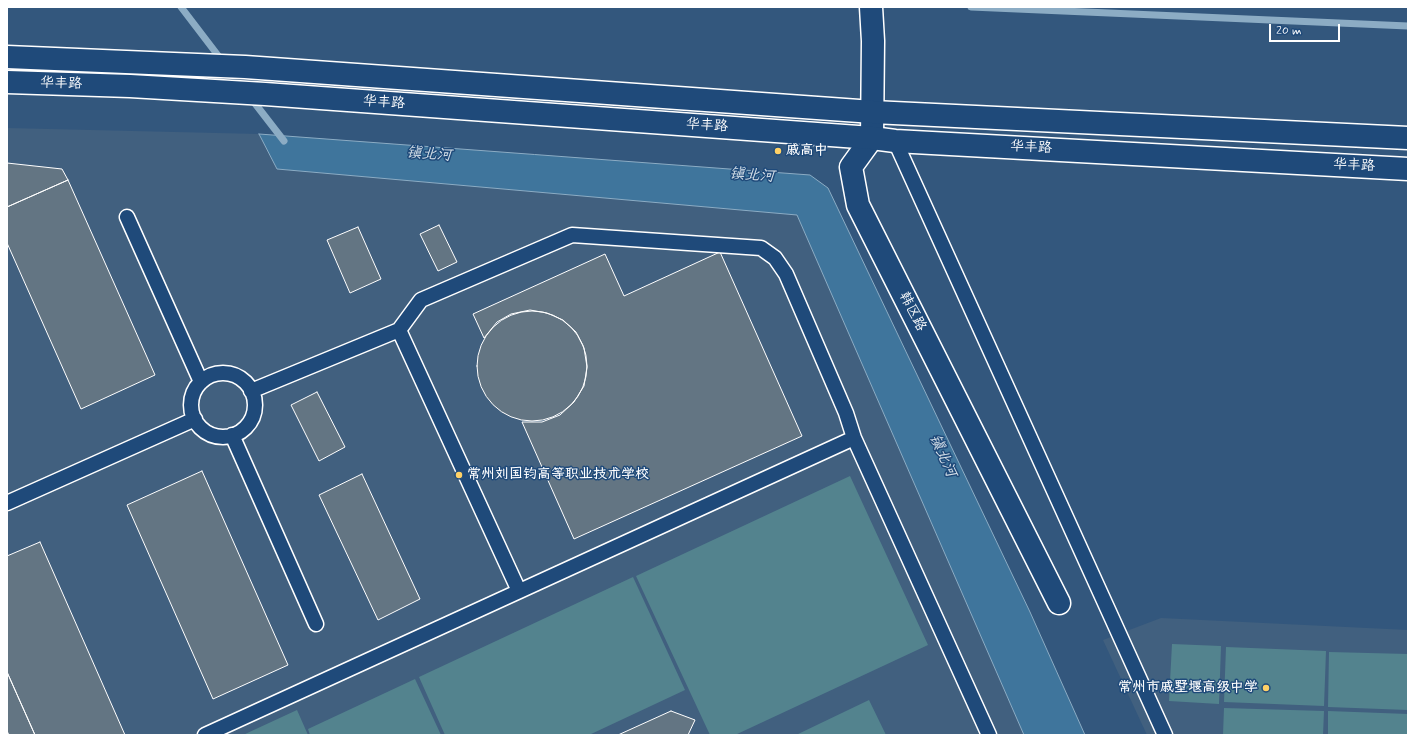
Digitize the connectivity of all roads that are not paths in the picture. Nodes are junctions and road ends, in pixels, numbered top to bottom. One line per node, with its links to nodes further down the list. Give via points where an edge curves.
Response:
1 (871, 7): 4 (street)
2 (7, 56): 4 (street, 华丰路, via 245,67)
3 (7, 82): 5 (street, 华丰路, via 266,94)
4 (873, 112): 5 (street); 6 (street, 华丰路)
5 (872, 138): 7 (street, 华丰路); 18 (street, 韩区路, via 851,167 858,205)
6 (1408, 138)
7 (895, 141): 8 (street, 华丰路); 22 (lane)
8 (1408, 169)
9 (127, 217): 11 (lane)
10 (399, 330): 12 (lane); 15 (lane, via 421,300 572,235 761,248 775,258 786,274 846,413); 17 (lane)
11 (201, 382): 12 (lane, via 209,376 229,373 246,383); 13 (lane, via 192,399)
12 (251, 391): 14 (lane, via 254,413 242,430)
13 (194, 419): 14 (lane, via 210,434 221,437); 16 (lane)
14 (232, 435): 19 (lane)
15 (854, 438): 17 (lane); 21 (lane)
16 (7, 503)
17 (519, 591): 20 (lane)
18 (1059, 603)
19 (316, 624)
20 (205, 735)
21 (989, 735)
22 (1165, 735)

